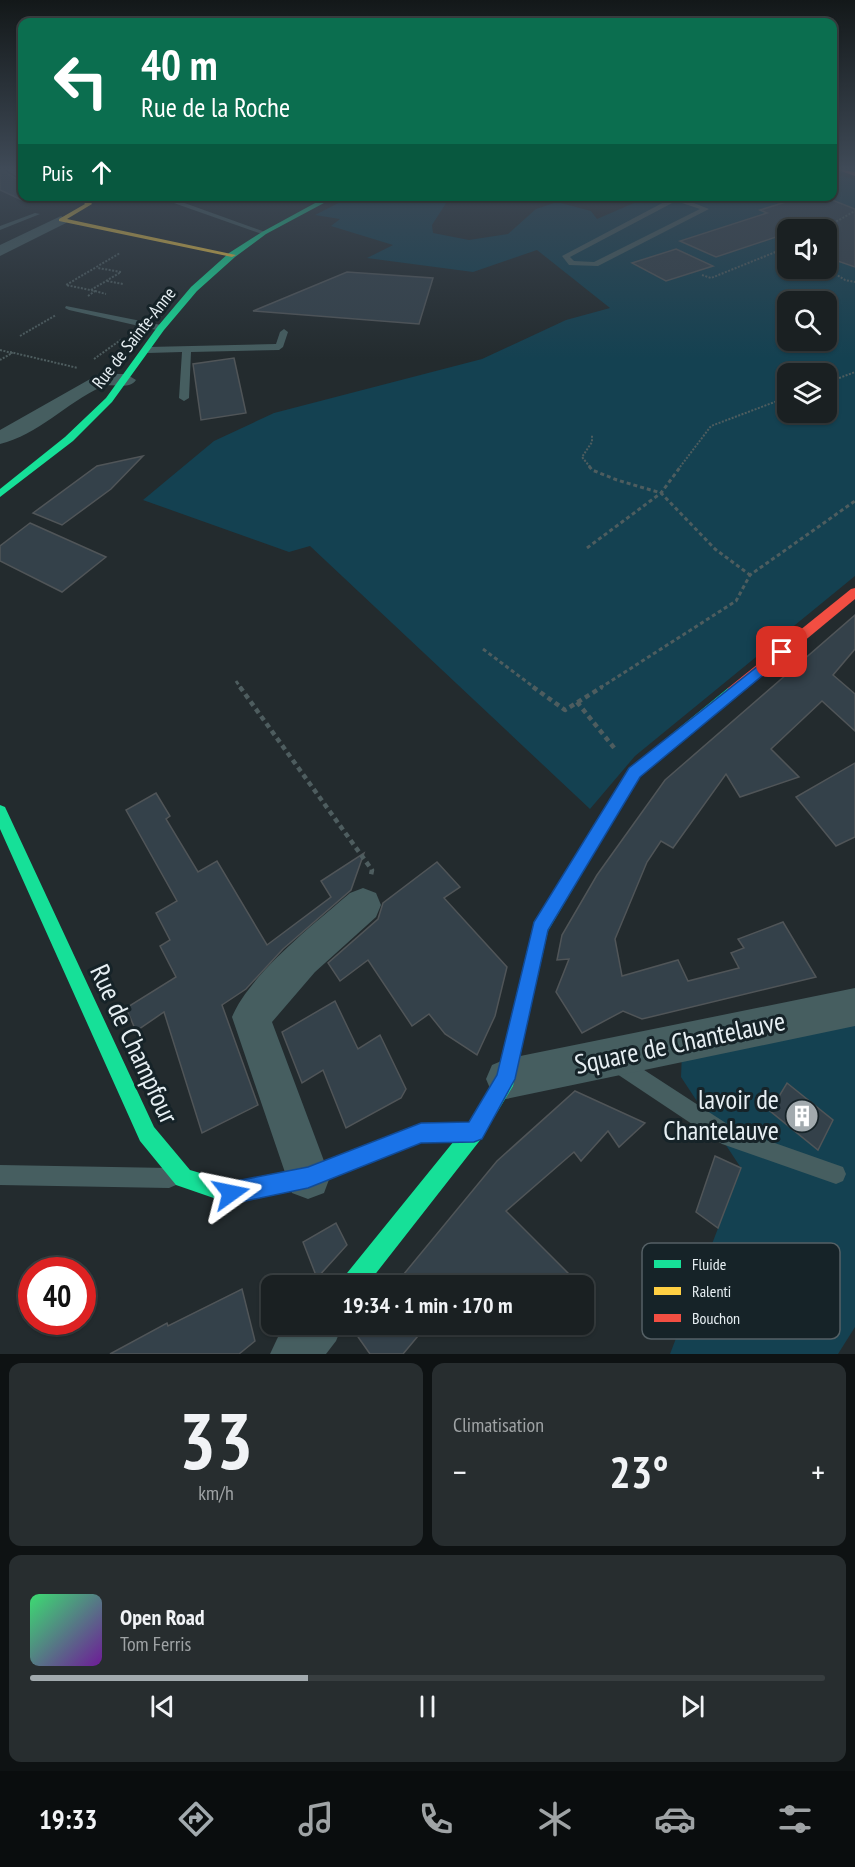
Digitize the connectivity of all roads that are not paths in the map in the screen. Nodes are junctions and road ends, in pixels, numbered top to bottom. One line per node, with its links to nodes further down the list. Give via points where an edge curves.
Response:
1 (36, 232): 6 (street)
2 (121, 232): 7 (street)
3 (609, 232): 4 (lane, via 566,256 572,263 595,264)
4 (659, 232)
5 (264, 233): 7 (street, Rue de Sainte-Anne)
6 (0, 250)
7 (232, 255): 9 (street, Rue de Sainte-Anne, via 194,289)
8 (69, 308): 9 (lane)
9 (161, 328): 12 (street, Rue de Sainte-Anne)
10 (284, 332): 11 (lane, via 279,347)
11 (187, 349): 12 (lane); 14 (lane)
12 (148, 350): 13 (street, Rue de Sainte-Anne)
13 (126, 380): 15 (street, via 99,380); 16 (street, Rue de Sainte-Anne, via 69,439)
14 (184, 398)
15 (0, 438)
16 (0, 494)
17 (855, 592): 22 (street, via 635,772 540,928)
18 (0, 812): 27 (street, Rue de Champfour, via 147,1134)
19 (363, 905): 26 (street, via 302,958 251,1017)
20 (855, 1007): 21 (street, Square de Chantelauve)
21 (611, 1057): 22 (street, Square de Chantelauve); 24 (lane, via 729,1137)
22 (506, 1079): 23 (street)
23 (474, 1132): 26 (street, via 421,1133); 28 (street)
24 (836, 1174)
25 (0, 1175): 27 (lane)
26 (308, 1177): 27 (street, via 231,1193)
27 (183, 1178)
28 (360, 1275)
29 (310, 1335): 30 (street)
30 (295, 1354)

